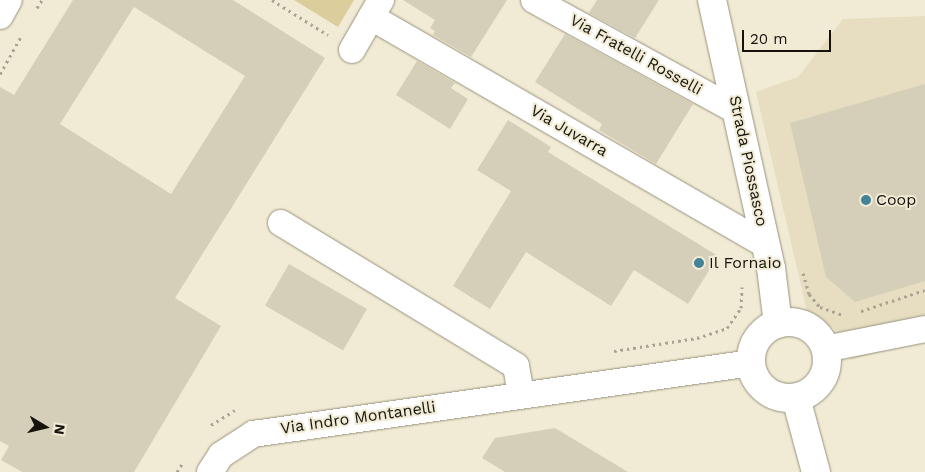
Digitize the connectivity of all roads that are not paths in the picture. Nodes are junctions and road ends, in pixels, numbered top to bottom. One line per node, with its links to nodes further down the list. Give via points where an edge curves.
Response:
1 (9, 0): 5 (street)
2 (534, 0): 7 (street, Via Fratelli Rosselli)
3 (712, 0): 7 (street, Strada Piossasco)
4 (376, 8): 6 (street); 9 (street, Via Juvarra, via 407,37)
5 (0, 16)
6 (352, 50)
7 (737, 111): 9 (street, Strada Piossasco)
8 (281, 223): 14 (street, via 516,366)
9 (769, 256): 10 (street, Strada Piossasco)
10 (778, 324): 12 (street, via 801,324 820,338); 13 (street, via 758,339)
11 (925, 329): 12 (street)
12 (825, 349): 15 (street, via 824,374 808,394)
13 (751, 363): 14 (street, Via Indro Montanelli); 15 (street, via 754,375 771,394)
14 (521, 394): 16 (street, Via Indro Montanelli, via 253,434 221,455)
15 (796, 398): 17 (street)
16 (210, 472)
17 (816, 472)

